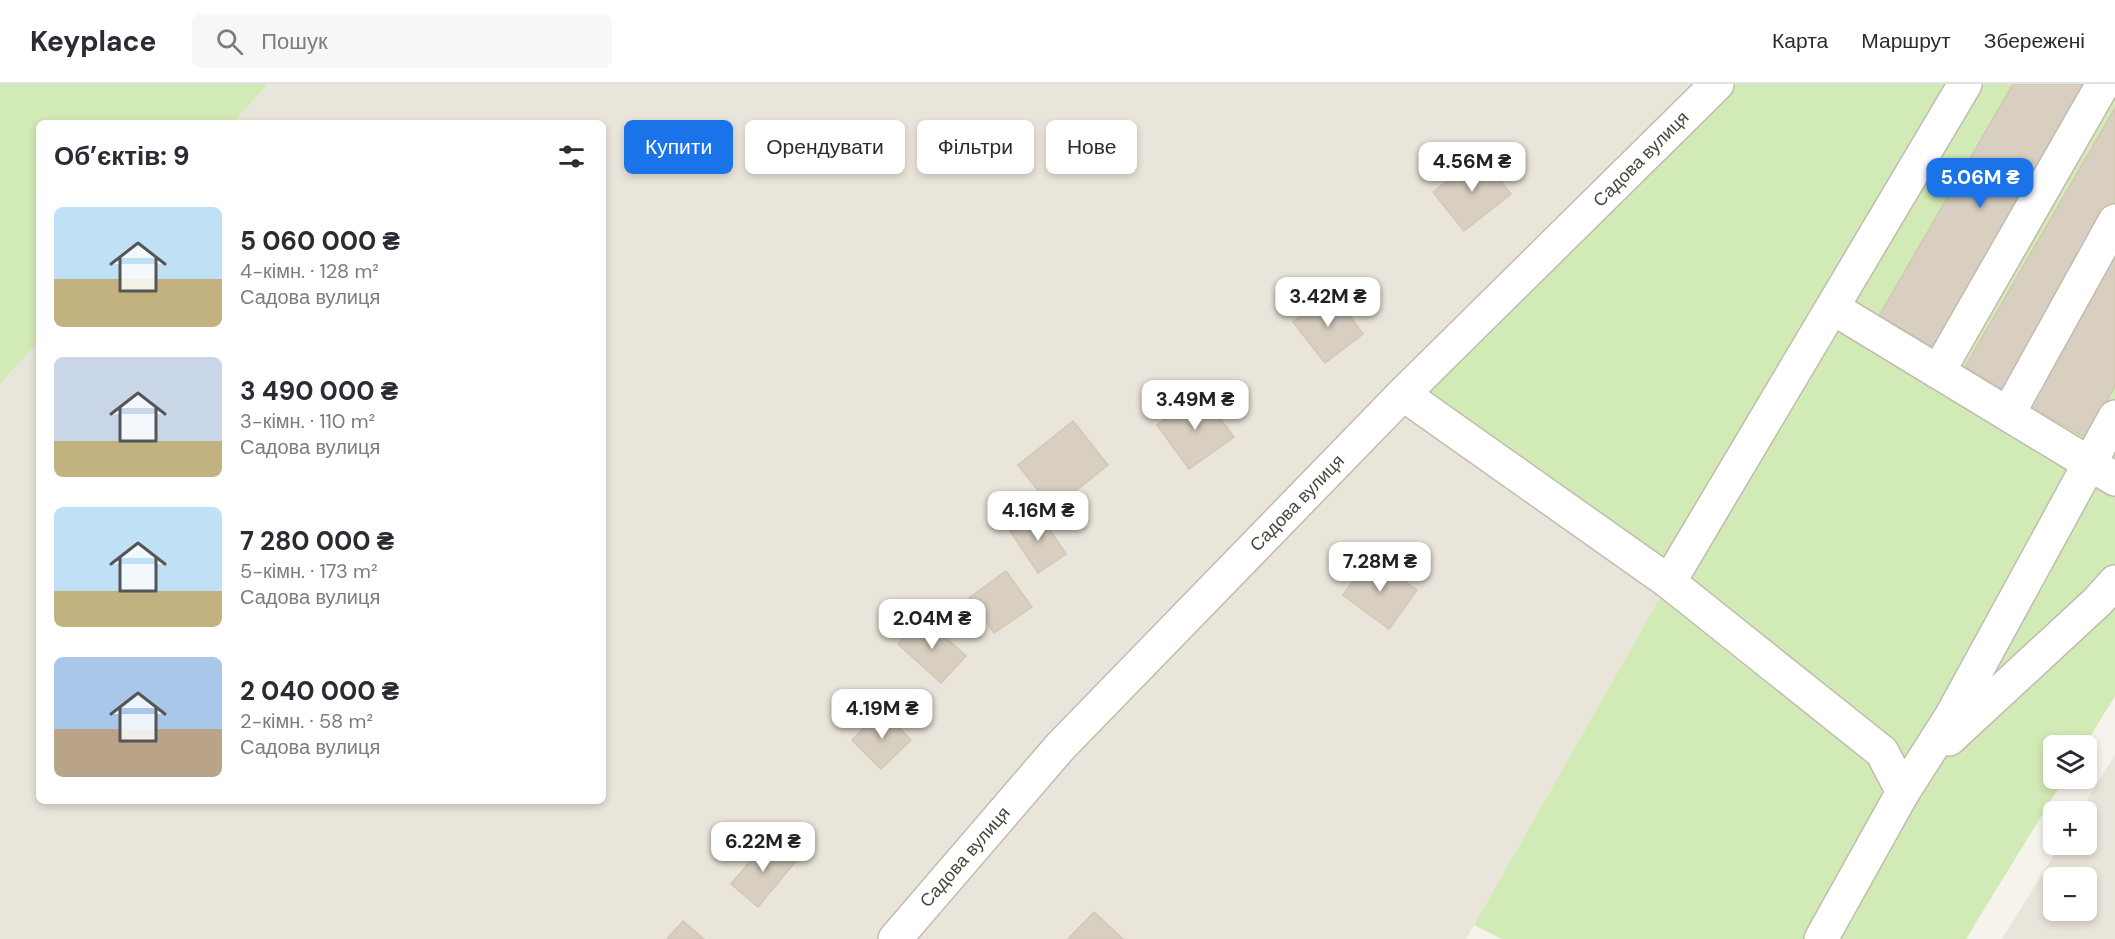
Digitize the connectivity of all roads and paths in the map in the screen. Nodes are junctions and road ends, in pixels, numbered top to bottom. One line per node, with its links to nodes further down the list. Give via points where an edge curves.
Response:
1 (1717, 84): 7 (street, Садова вулиця)
2 (1965, 84): 5 (street)
3 (2103, 84): 6 (street)
4 (2115, 222): 8 (street)
5 (1833, 308): 6 (street); 11 (street)
6 (1938, 372): 8 (street)
7 (1403, 394): 11 (street); 14 (street, Садова вулиця, via 1060,747)
8 (2008, 414): 10 (street)
9 (2115, 417): 10 (street)
10 (2102, 471): 13 (street)
11 (1670, 582): 13 (street, via 1882,752)
12 (2115, 582): 13 (street)
13 (1909, 781): 15 (street)
14 (896, 939)
15 (1821, 939)

